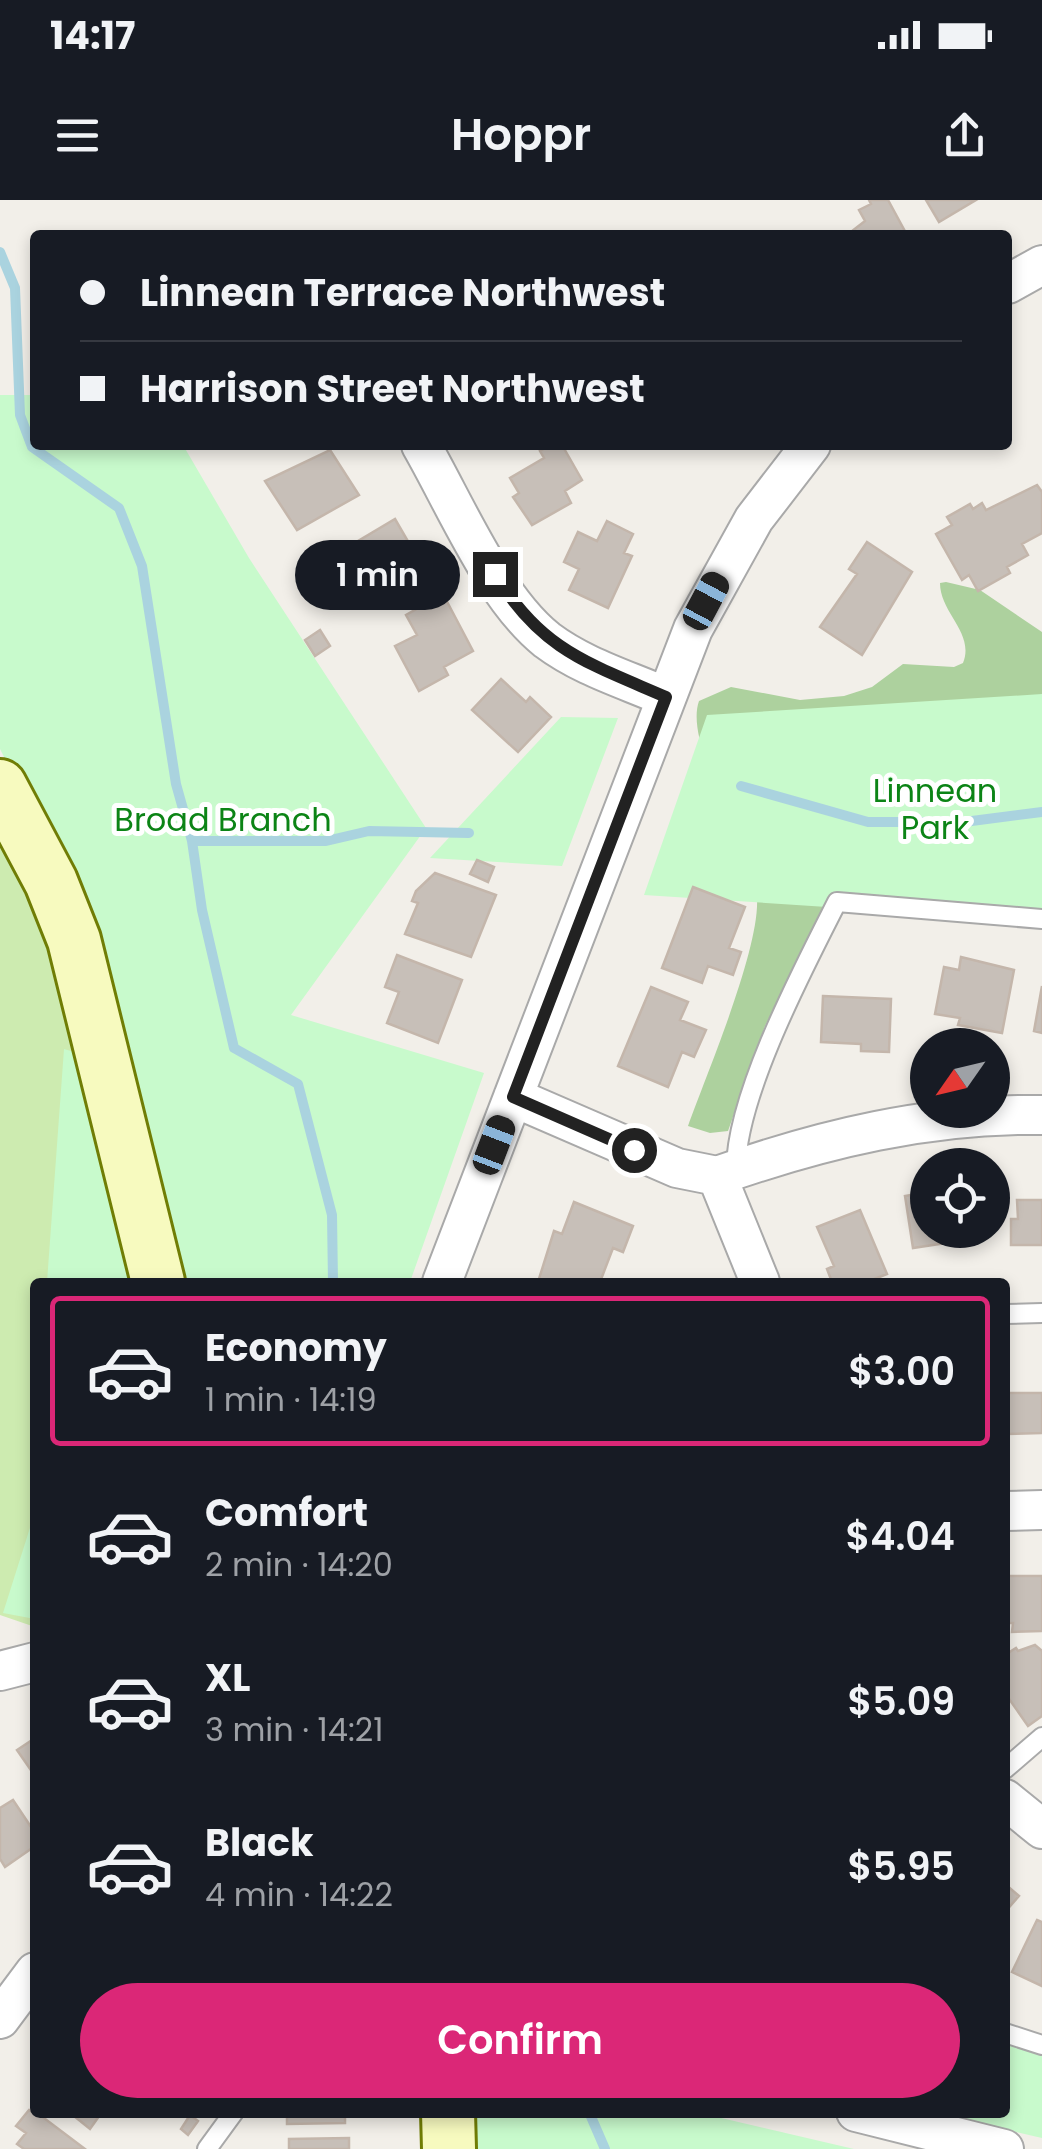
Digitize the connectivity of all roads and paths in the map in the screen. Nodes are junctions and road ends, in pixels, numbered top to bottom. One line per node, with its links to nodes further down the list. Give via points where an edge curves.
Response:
1 (1042, 265): 2 (street)
2 (1012, 282)
3 (424, 450): 5 (street, via 534,628 589,666)
4 (807, 450): 5 (street, via 721,573)
5 (666, 697): 8 (street)
6 (0, 786): 11 (street, via 74,940)
7 (1042, 920): 10 (lane, via 836,902 756,1084)
8 (513, 1097): 10 (street, via 677,1168); 12 (street)
9 (1042, 1115): 10 (street, via 876,1129)
10 (727, 1173): 13 (street)
11 (157, 1278)
12 (444, 1278)
13 (759, 1278)
14 (1042, 1313): 15 (lane)
15 (1010, 1314)
16 (1042, 1510): 17 (street)
17 (1010, 1511)
18 (1042, 1737): 19 (lane)
19 (1010, 1765)
20 (1010, 1803): 21 (street)
21 (1042, 1830)
22 (30, 1979): 23 (street)
23 (0, 2018)
24 (1010, 2035): 25 (lane)
25 (1042, 2046)
26 (230, 2118): 29 (lane)
27 (448, 2118): 30 (street)
28 (880, 2118): 31 (street)
29 (207, 2149)
30 (450, 2149)
31 (1004, 2149)

